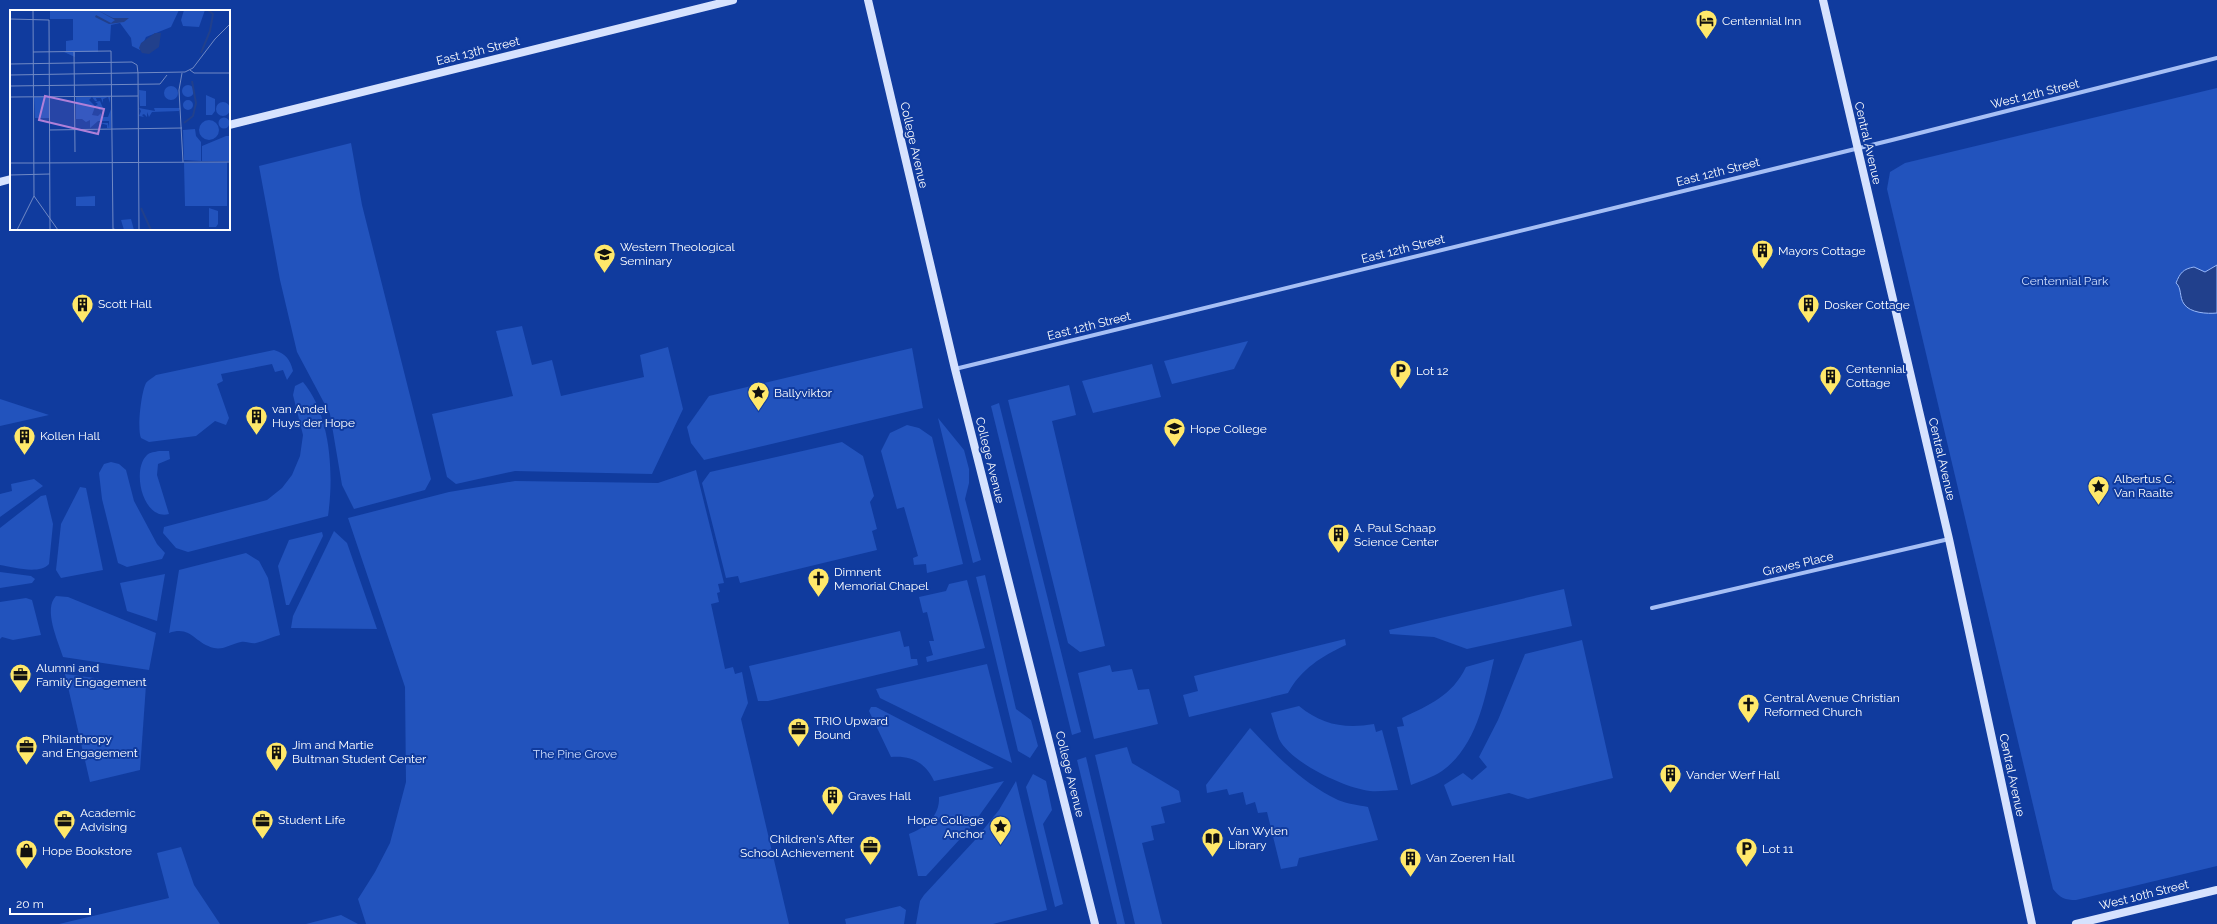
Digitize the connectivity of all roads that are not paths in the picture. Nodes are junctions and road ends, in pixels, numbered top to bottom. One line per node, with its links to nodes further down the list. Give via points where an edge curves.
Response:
1 (734, 0): 5 (street, East 13th Street)
2 (868, 0): 9 (street, College Avenue)
3 (1823, 0): 6 (street, Central Avenue)
4 (2217, 58): 6 (street, West 12th Street)
5 (230, 125)
6 (1857, 149): 9 (street, East 12th Street); 10 (street, Central Avenue)
7 (10, 179): 8 (street)
8 (0, 182)
9 (955, 369): 13 (street, College Avenue)
10 (1949, 540): 11 (street, Graves Place); 14 (street, Central Avenue)
11 (1652, 608)
12 (2217, 890): 15 (street, West 10th Street)
13 (1094, 924)
14 (2032, 924)
15 (2076, 924)

